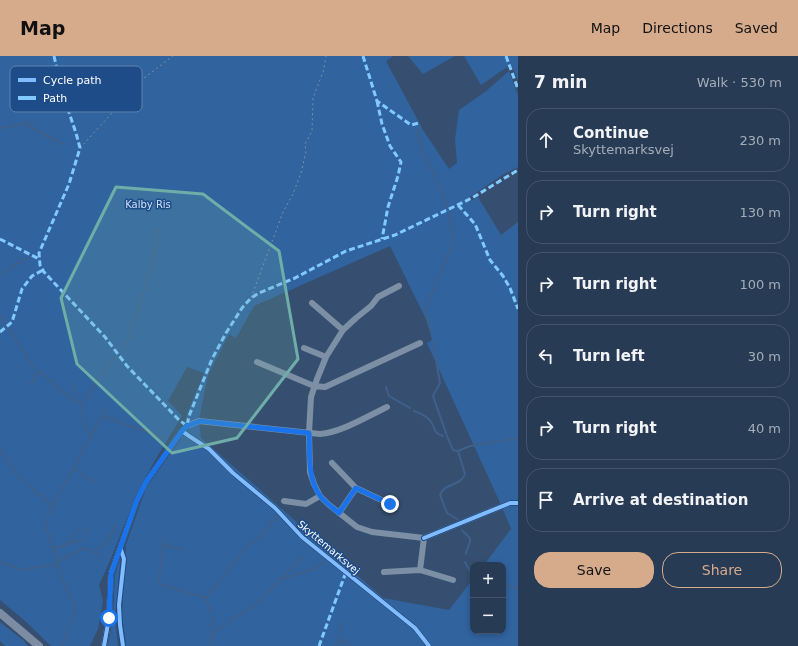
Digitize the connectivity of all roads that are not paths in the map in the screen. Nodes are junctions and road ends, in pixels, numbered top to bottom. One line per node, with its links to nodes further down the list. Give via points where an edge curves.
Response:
1 (399, 286): 3 (street, via 378,297)
2 (312, 303): 3 (street)
3 (343, 330): 6 (street)
4 (420, 343): 8 (street, via 324,387)
5 (304, 348): 6 (street)
6 (326, 357): 8 (street)
7 (257, 362): 8 (street)
8 (314, 386): 11 (street)
9 (387, 407): 11 (street, via 329,433)
10 (185, 428): 11 (street, via 200,421); 24 (street, via 146,482 137,500 111,574); 28 (street, Skyttemarksvej, via 189,436 209,449 275,508 302,537 415,628)
11 (309, 433): 14 (street, via 310,472)
12 (332, 463): 13 (street)
13 (356, 488): 17 (street); 18 (street)
14 (320, 496): 15 (street, via 306,504); 18 (street)
15 (284, 501)
16 (518, 503): 19 (street, via 510,503)
17 (390, 504)
18 (339, 513): 19 (street, via 356,527 372,532)
19 (424, 538): 20 (street)
20 (420, 570): 21 (street); 22 (street)
21 (384, 572)
22 (453, 580)
23 (0, 613): 25 (main road)
24 (106, 631): 26 (street); 27 (street)
25 (36, 644)
26 (99, 646)
27 (104, 646)
28 (429, 646)

